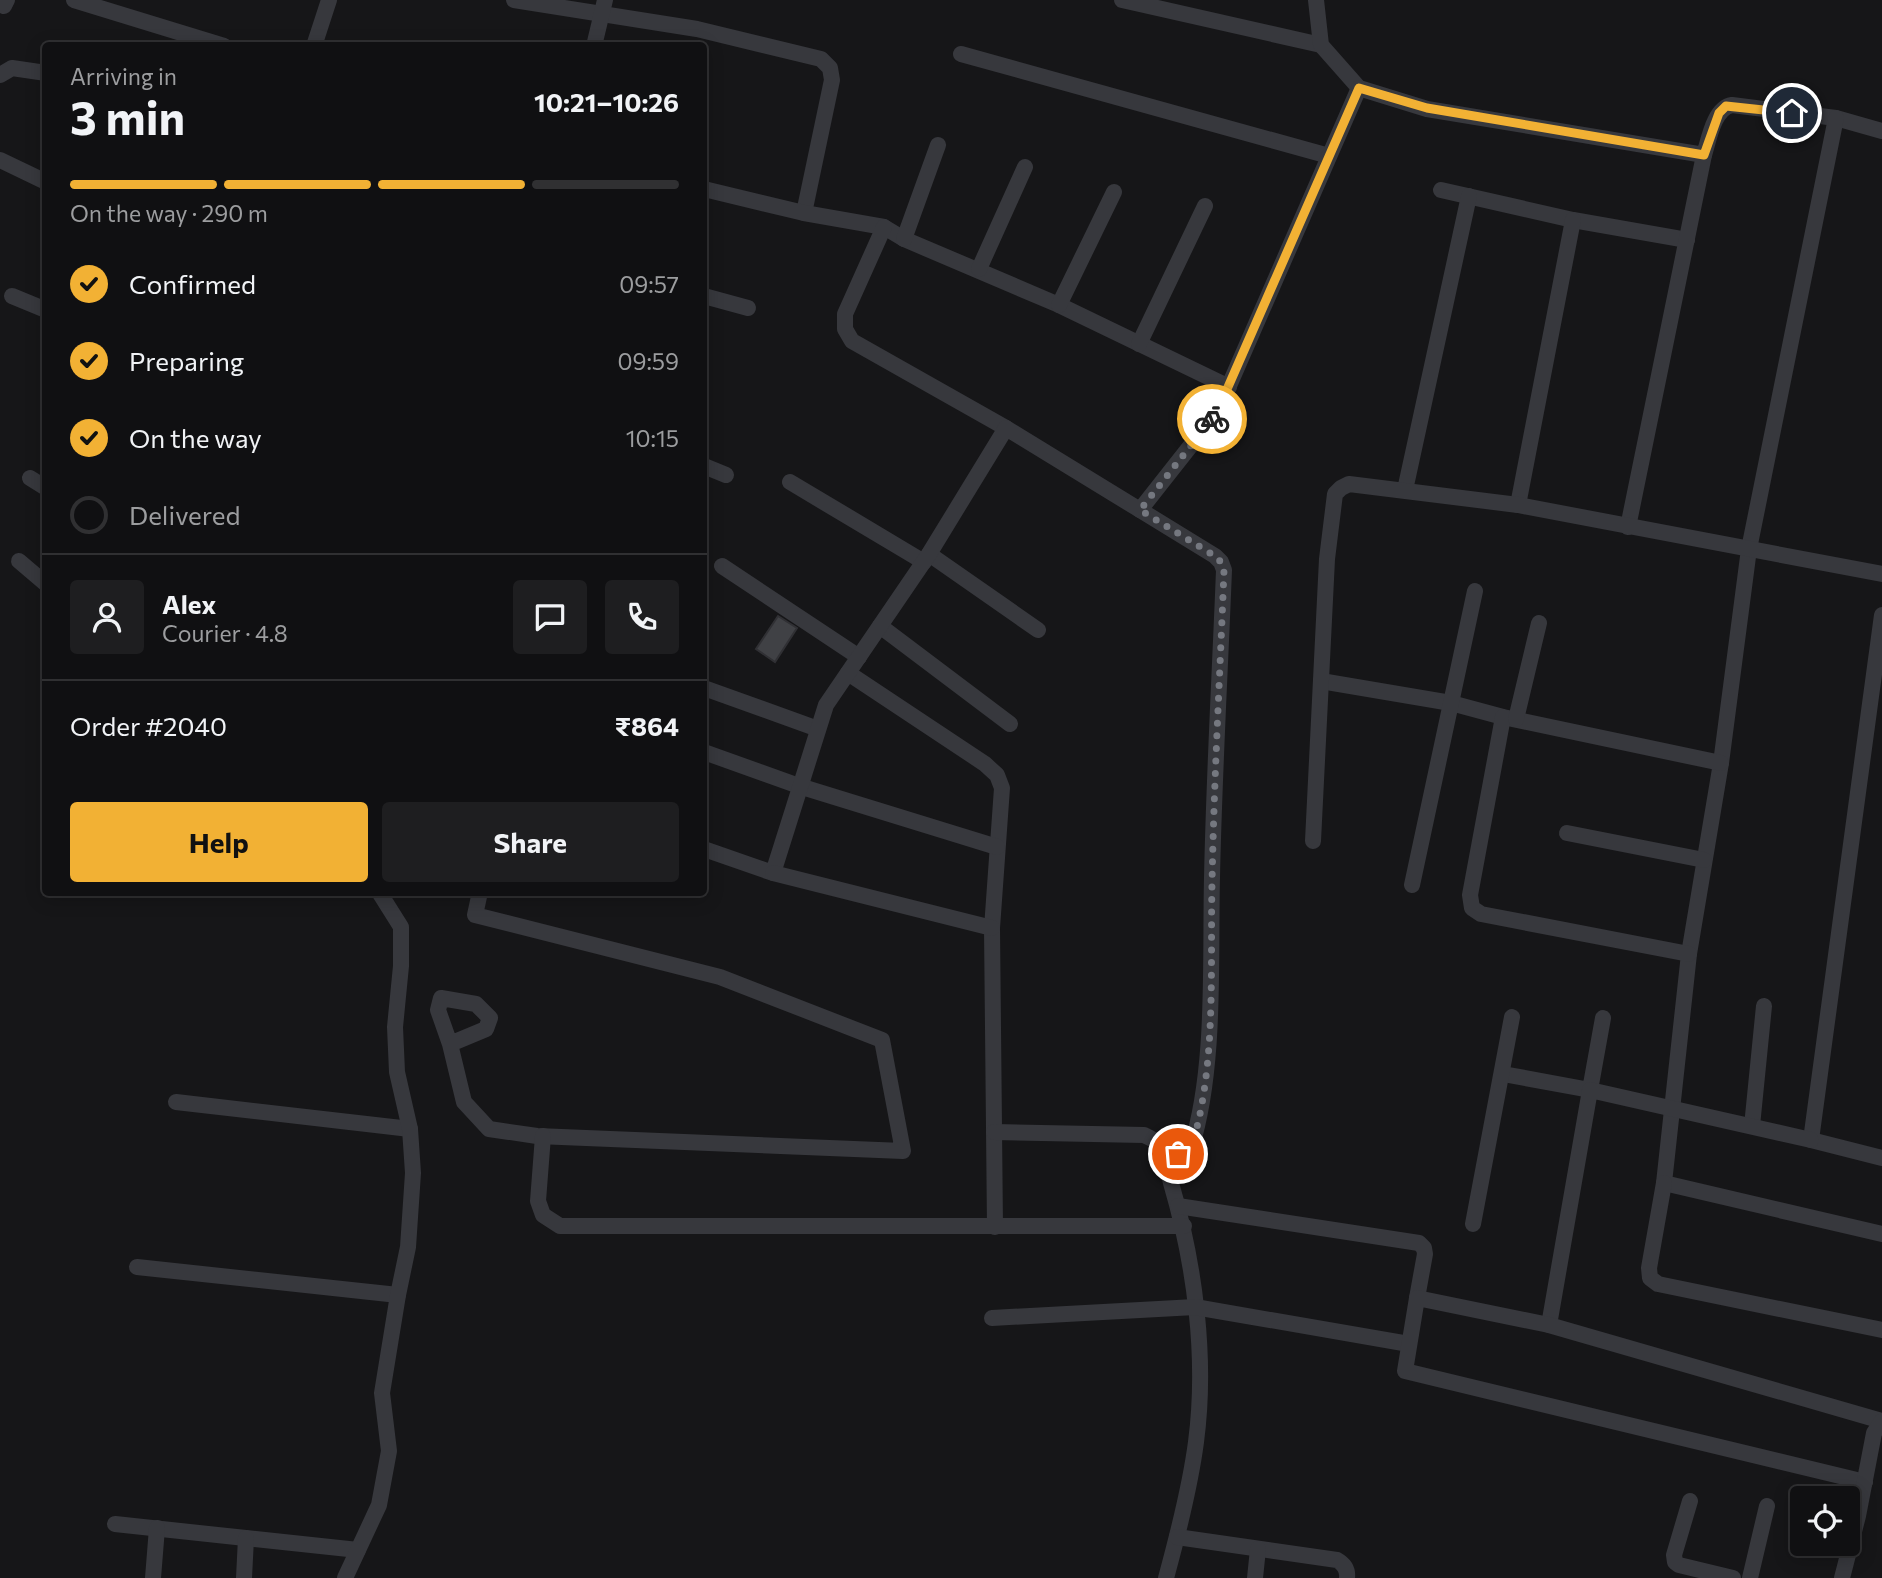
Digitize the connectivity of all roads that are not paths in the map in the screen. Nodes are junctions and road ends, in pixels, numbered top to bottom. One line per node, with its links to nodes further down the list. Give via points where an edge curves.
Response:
1 (7, 0): 7 (street)
2 (74, 0): 9 (street)
3 (329, 0): 10 (street)
4 (514, 0): 8 (street)
5 (1122, 0): 12 (street)
6 (1316, 0): 12 (street)
7 (0, 5)
8 (603, 7): 11 (street); 30 (street, via 821,59 830,68 832,80)
9 (211, 42)
10 (315, 42)
11 (595, 42)
12 (1321, 45): 16 (street)
13 (961, 54): 21 (street)
14 (42, 72): 15 (street, via 12,68)
15 (0, 75)
16 (1359, 88): 20 (street, via 1427,108); 21 (street)
17 (1836, 118): 18 (street); 20 (street, via 1726,106 1719,113); 53 (street)
18 (1882, 131)
19 (938, 145): 33 (street)
20 (1704, 155): 34 (street)
21 (1329, 156): 42 (street)
22 (0, 160): 24 (street)
23 (1025, 167): 35 (street)
24 (42, 180)
25 (707, 189): 30 (street)
26 (1441, 190): 28 (street)
27 (1114, 192): 38 (street)
28 (1469, 196): 31 (street); 49 (street)
29 (1205, 206): 41 (street)
30 (804, 213): 32 (street)
31 (1573, 220): 34 (street); 50 (street)
32 (884, 228): 33 (street); 43 (street, via 845,314 845,329 852,341)
33 (904, 239): 35 (street)
34 (1687, 240): 52 (street)
35 (979, 270): 38 (street)
36 (12, 296): 39 (street)
37 (707, 297): 40 (street)
38 (1059, 305): 41 (street)
39 (42, 308)
40 (748, 308)
41 (1139, 344): 42 (street)
42 (1228, 387): 51 (street, via 1210,422)
43 (1006, 428): 51 (street); 54 (street)
44 (707, 467): 45 (street)
45 (726, 475)
46 (30, 478): 48 (street)
47 (790, 481): 54 (street)
48 (42, 486)
49 (1405, 490): 50 (street); 66 (street, via 1349,484 1335,494)
50 (1518, 505): 52 (street)
51 (1140, 510): 101 (street, via 1215,556 1224,570 1209,1037 1199,1124 1191,1148)
52 (1628, 527): 53 (street)
53 (1749, 549): 57 (street); 74 (street)
54 (926, 558): 62 (street); 63 (street)
55 (19, 561): 58 (street)
56 (722, 566): 64 (street)
57 (1882, 574)
58 (42, 581)
59 (1475, 591): 68 (street)
60 (1882, 615): 69 (street)
61 (1539, 623): 70 (street)
62 (880, 626): 64 (street); 71 (street)
63 (1038, 630)
64 (859, 657): 65 (street)
65 (848, 673): 72 (street, via 826,705); 78 (street, via 997,775 1002,788)
66 (1321, 681): 68 (street); 77 (street)
67 (707, 689): 72 (street)
68 (1451, 704): 70 (street); 82 (street)
69 (1876, 709): 99 (street)
70 (1510, 718): 74 (street); 86 (street, via 1470,895 1472,908 1481,914)
71 (1010, 724)
72 (818, 729): 75 (street)
73 (707, 753): 75 (street)
74 (1721, 763): 80 (street)
75 (799, 786): 78 (street); 81 (street)
76 (1567, 833): 80 (street)
77 (1313, 841)
78 (997, 847): 85 (street)
79 (707, 850): 81 (street)
80 (1704, 860): 86 (street)
81 (772, 873): 85 (street)
82 (1412, 885)
83 (382, 896): 96 (street, via 401,927 394,1027 397,1072)
84 (479, 896): 98 (street, via 475,915 720,977 882,1040 904,1151)
85 (992, 928): 97 (street)
86 (1689, 954): 94 (street)
87 (1764, 1006): 95 (street)
88 (1513, 1017): 91 (street)
89 (1603, 1018): 92 (street)
90 (450, 1044): 98 (street, via 464,1102 489,1129)
91 (1503, 1074): 92 (street); 104 (street)
92 (1590, 1090): 94 (street); 113 (street)
93 (176, 1102): 96 (street)
94 (1673, 1108): 95 (street); 102 (street)
95 (1752, 1126): 99 (street)
96 (410, 1129): 109 (street, via 413,1173 408,1247)
97 (994, 1132): 101 (street, via 1144,1135 1157,1143); 106 (street)
98 (543, 1136): 106 (street, via 538,1201 543,1215 560,1226)
99 (1811, 1140): 100 (street)
100 (1882, 1158)
101 (1164, 1160): 103 (street)
102 (1664, 1183): 107 (street); 114 (street, via 1650,1278)
103 (1178, 1206): 105 (street); 110 (street, via 1419,1243 1425,1254)
104 (1473, 1224)
105 (1184, 1226): 106 (street); 111 (street)
106 (995, 1227)
107 (1882, 1234)
108 (137, 1267): 109 (street)
109 (398, 1294): 125 (street, via 382,1394 389,1451 379,1505)
110 (1417, 1298): 113 (street); 115 (street)
111 (1195, 1307): 112 (street); 115 (street); 122 (street, via 1199,1365 1196,1442)
112 (992, 1318)
113 (1549, 1325): 116 (street)
114 (1882, 1330)
115 (1409, 1344): 117 (street, via 1405,1371)
116 (1882, 1421): 117 (street, via 1874,1433)
117 (1865, 1482): 134 (street)
118 (1690, 1500): 132 (street, via 1675,1562)
119 (1767, 1506): 133 (street)
120 (115, 1524): 121 (street)
121 (157, 1528): 123 (street); 126 (street)
122 (1177, 1537): 124 (street); 129 (street)
123 (246, 1538): 125 (street); 127 (street)
124 (1258, 1549): 130 (street); 131 (street, via 1337,1560)
125 (358, 1550): 128 (street)
126 (153, 1578)
127 (244, 1578)
128 (345, 1578)
129 (1166, 1578)
130 (1255, 1578)
131 (1347, 1578)
132 (1734, 1578)
133 (1750, 1578)
134 (1842, 1578)

